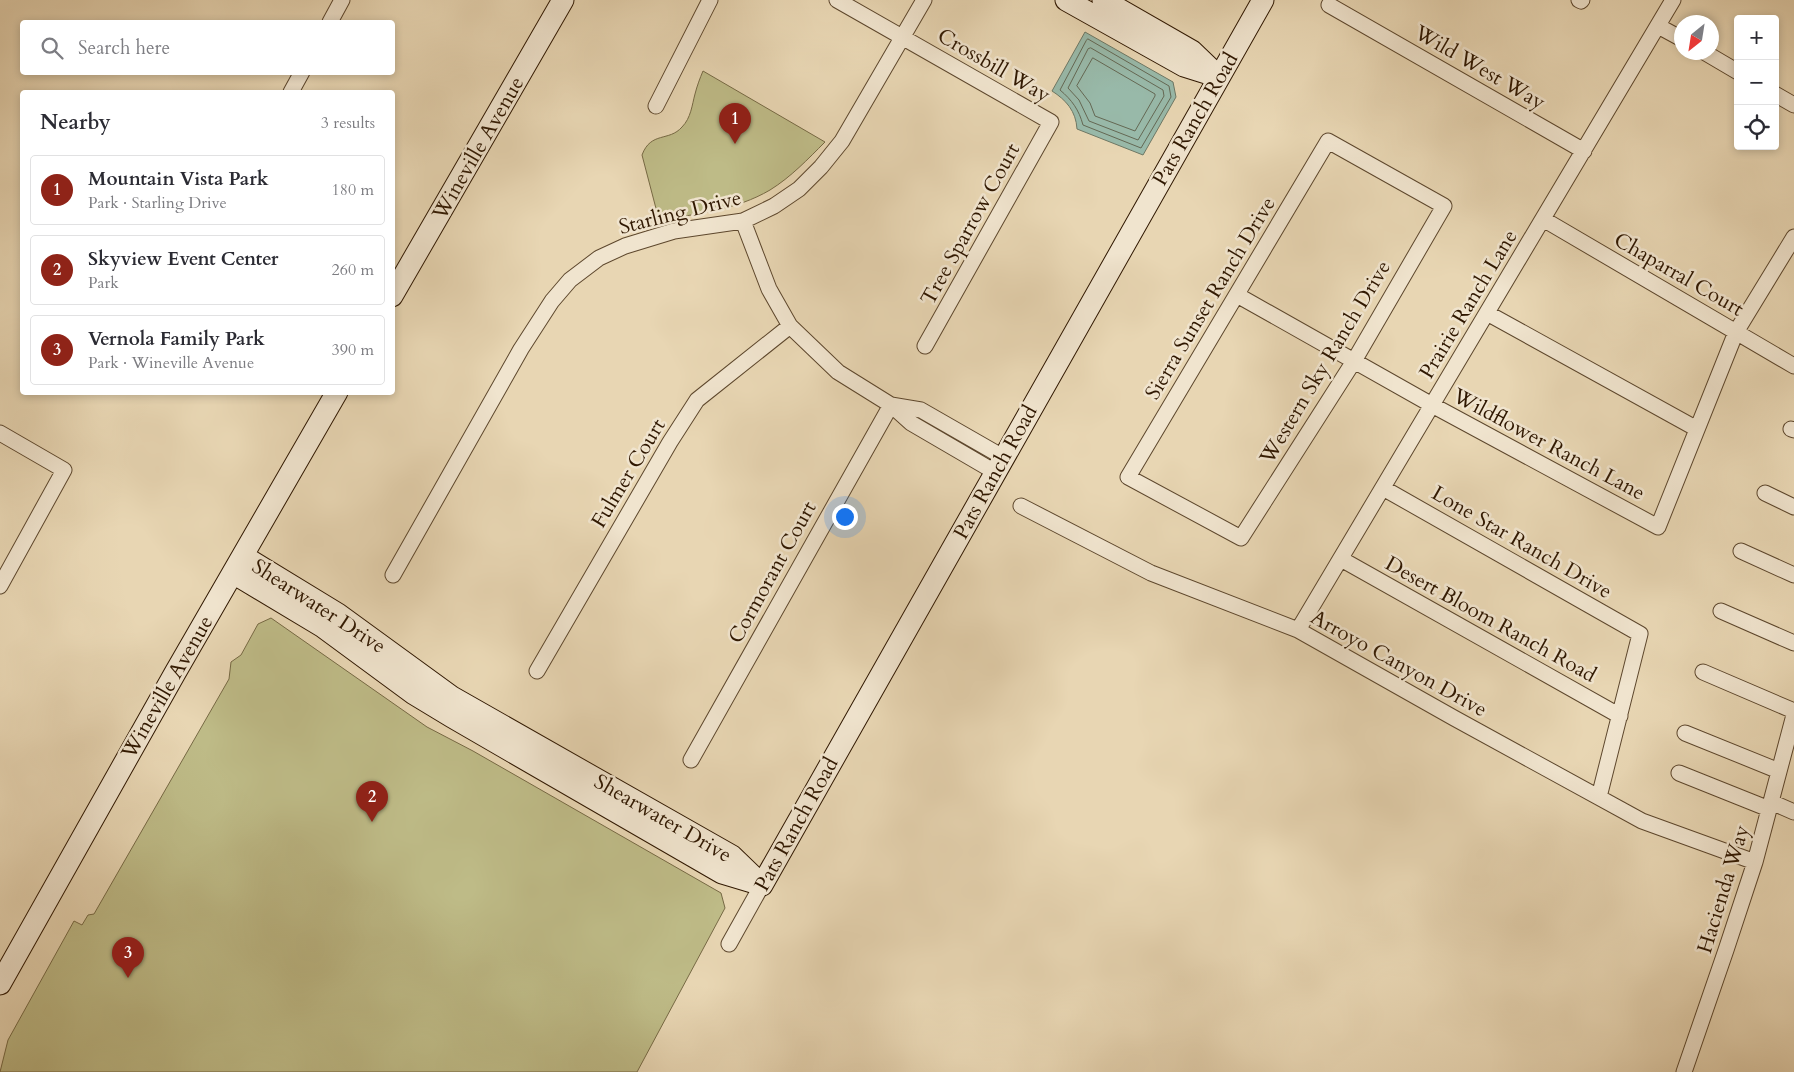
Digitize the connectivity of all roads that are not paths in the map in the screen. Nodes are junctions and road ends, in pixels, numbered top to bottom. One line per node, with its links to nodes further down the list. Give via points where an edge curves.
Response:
1 (342, 0): 11 (street)
2 (562, 0): 29 (street, Wineville Avenue)
3 (710, 0): 22 (street)
4 (838, 0): 14 (street, Crossbill Way)
5 (924, 0): 14 (street, Starling Drive)
6 (1066, 0): 18 (street, via 1184,66)
7 (1103, 0): 18 (street, via 1192,50)
8 (1262, 0): 18 (street, Pats Ranch Road)
9 (1673, 0): 12 (street, Prairie Ranch Lane)
10 (1329, 5): 25 (street, Wild West Way)
11 (331, 20)
12 (1658, 26): 13 (street); 25 (street, Prairie Ranch Lane)
13 (1674, 35)
14 (902, 36): 23 (street, Crossbill Way); 27 (street, Starling Drive, via 842,141 821,167 799,189)
15 (1718, 60): 16 (street)
16 (1734, 70)
17 (300, 75): 19 (street)
18 (1219, 77): 42 (street, Pats Ranch Road)
19 (292, 90)
20 (1779, 96): 21 (street)
21 (1794, 105)
22 (656, 106)
23 (1051, 122): 34 (street, Tree Sparrow Court)
24 (1328, 141): 30 (street, Sierra Sunset Ranch Drive); 35 (street, Western Sky Ranch Drive, via 1444,206)
25 (1584, 151): 26 (street, Prairie Ranch Lane)
26 (1543, 219): 31 (street, Prairie Ranch Lane); 33 (street, Chaparral Court)
27 (743, 221): 32 (street, via 769,289); 52 (street, Starling Drive, via 674,231 625,246 598,258 570,280 552,301 521,349)
28 (1794, 237): 33 (street)
29 (395, 291)
30 (1237, 295): 35 (street, Wildflower Ranch Lane); 47 (street, Sierra Sunset Ranch Drive, via 1128,477)
31 (1487, 313): 39 (street, Prairie Ranch Lane); 40 (street)
32 (790, 326): 38 (street, via 838,372); 57 (street, Fulmer Court, via 697,400)
33 (1736, 332): 36 (street, Chaparral Court); 40 (street)
34 (925, 346)
35 (1354, 361): 39 (street, Wildflower Ranch Lane); 47 (street, Western Sky Ranch Drive)
36 (1794, 366)
37 (335, 395): 50 (street, Wineville Avenue)
38 (891, 405): 42 (street, via 911,423); 64 (street, Cormorant Court)
39 (1432, 405): 40 (street, Wildflower Ranch Lane, via 1658,526); 43 (street, Prairie Ranch Lane)
40 (1697, 429)
41 (0, 433): 53 (street, via 64,470)
42 (999, 464): 71 (street, Pats Ranch Road)
43 (1383, 488): 49 (street, Prairie Ranch Lane); 61 (street, Lone Star Ranch Drive, via 1640,634)
44 (1765, 492): 46 (street)
45 (1021, 506): 55 (street, Arroyo Canyon Drive, via 1151,573)
46 (1794, 507)
47 (1241, 538)
48 (1741, 551): 51 (street)
49 (1341, 559): 55 (street, Prairie Ranch Lane); 61 (street, Desert Bloom Ranch Road)
50 (238, 564): 71 (street, Shearwater Drive, via 414,694 722,873); 73 (street, Wineville Avenue)
51 (1794, 574)
52 (393, 575)
53 (0, 586)
54 (1720, 611): 56 (street)
55 (1298, 630): 67 (street, Arroyo Canyon Drive)
56 (1794, 643)
57 (537, 671)
58 (1703, 672): 59 (street)
59 (1794, 711)
60 (1794, 715): 63 (street, Hacienda Way)
61 (1620, 716): 67 (street)
62 (1685, 733): 65 (street)
63 (1791, 737): 65 (street, Hacienda Way)
64 (691, 760)
65 (1779, 771): 68 (street, Hacienda Way)
66 (1679, 773): 68 (street)
67 (1599, 797): 70 (street, Arroyo Canyon Drive, via 1642,821)
68 (1770, 805): 69 (street); 70 (street, Hacienda Way)
69 (1794, 812)
70 (1755, 862): 74 (street, Hacienda Way)
71 (762, 884): 72 (street, Pats Ranch Road)
72 (729, 944)
73 (0, 984)
74 (1684, 1072)

